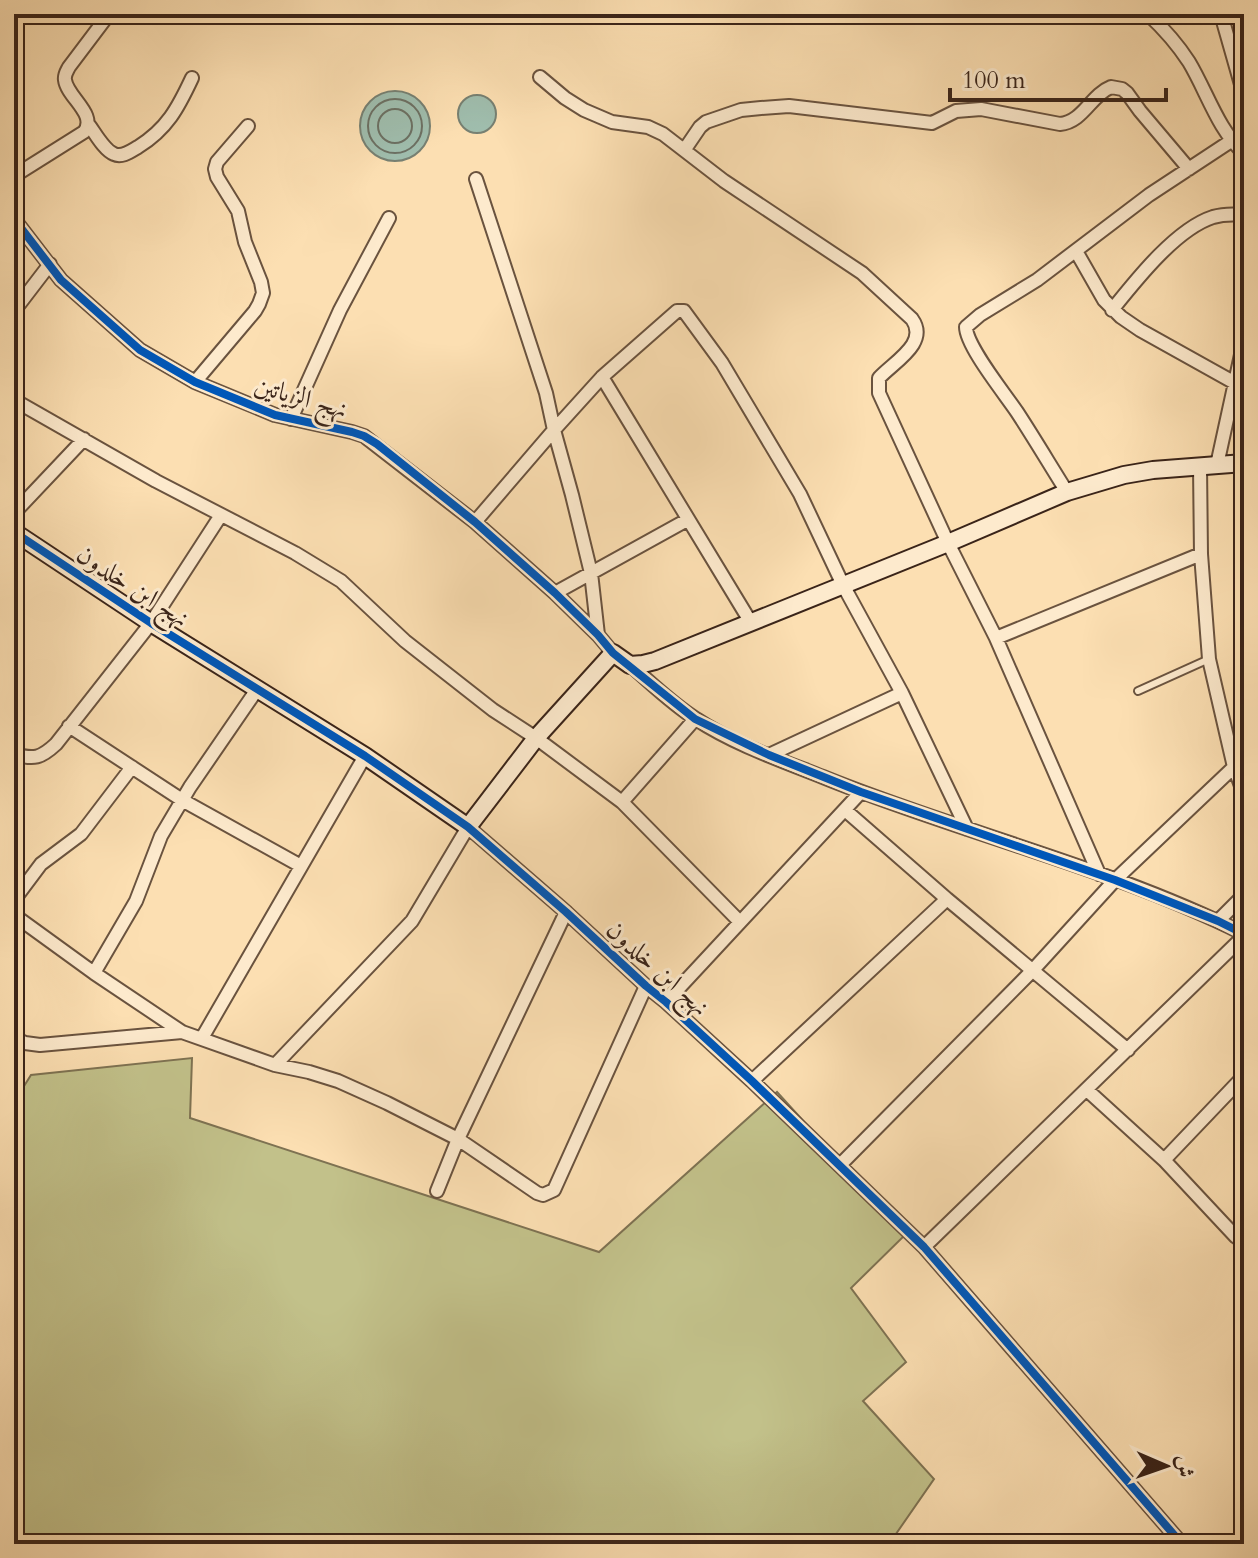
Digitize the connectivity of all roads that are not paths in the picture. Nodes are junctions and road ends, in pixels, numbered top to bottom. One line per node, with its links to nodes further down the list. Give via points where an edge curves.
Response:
1 (109, 14): 7 (street, via 65,75)
2 (1148, 14): 9 (street, via 1188,60)
3 (1221, 14): 6 (street)
4 (540, 77): 10 (street, via 584,110 612,122 648,127)
5 (192, 78): 7 (street, via 164,127 129,152 113,154)
6 (1244, 95)
7 (89, 125): 13 (street)
8 (248, 126): 24 (street, via 215,169 238,211 262,297)
9 (1231, 141): 11 (street); 12 (street)
10 (685, 149): 12 (street, via 706,122 741,110 789,106 932,123 956,111 981,109 1060,124 1074,120 1111,87 1127,93); 38 (street, via 862,273 917,326 915,343 879,378 879,393)
11 (1244, 153)
12 (1189, 169): 18 (street)
13 (14, 176)
14 (476, 179): 28 (street)
15 (1244, 215): 20 (street, via 1214,217 1187,232)
16 (389, 218): 27 (street)
17 (14, 219): 19 (street, نهج الزياتين)
18 (1076, 251): 20 (street); 32 (street, via 966,328)
19 (50, 264): 21 (street); 24 (street, نهج الزياتين, via 140,350)
20 (1112, 310): 25 (street)
21 (14, 311)
22 (1244, 341): 25 (street)
23 (602, 377): 28 (street); 35 (street); 41 (street, via 677,311 684,311 722,363 800,494)
24 (195, 382): 27 (street, نهج الزياتين)
25 (1235, 383): 31 (street)
26 (16, 405): 29 (street)
27 (291, 419): 36 (street, نهج الزياتين, via 364,436)
28 (554, 430): 36 (street); 40 (street)
29 (84, 439): 33 (street); 34 (street)
30 (1244, 463): 31 (street)
31 (1208, 466): 32 (street, via 1124,475); 39 (street)
32 (1067, 492): 38 (street)
33 (14, 513)
34 (221, 515): 44 (street); 55 (street, via 341,581 418,651)
35 (687, 520): 40 (street); 43 (street)
36 (475, 522): 42 (street, نهج الزياتين)
37 (16, 538): 44 (street, نهج ابن خلدون)
38 (948, 543): 41 (street); 46 (street)
39 (1201, 554): 46 (street); 48 (street)
40 (591, 573): 42 (street); 45 (street)
41 (843, 585): 43 (street); 52 (street)
42 (555, 593): 45 (street, نهج الزياتين)
43 (750, 621): 49 (street, via 662,658)
44 (151, 623): 50 (street, نهج ابن خلدون); 54 (street)
45 (598, 635): 47 (street, نهج الزياتين)
46 (996, 638): 69 (street)
47 (613, 653): 49 (street); 55 (street)
48 (1209, 659): 51 (lane); 59 (street)
49 (630, 665): 53 (street)
50 (258, 688): 58 (street, نهج ابن خلدون); 63 (street)
51 (1138, 691)
52 (902, 693): 57 (street); 67 (street)
53 (695, 719): 57 (street); 64 (street)
54 (69, 726): 56 (street, via 40,756); 60 (street)
55 (536, 738): 64 (street); 66 (street)
56 (14, 754)
57 (769, 755): 61 (street)
58 (365, 756): 66 (street, نهج ابن خلدون); 68 (street)
59 (1239, 765): 62 (street); 70 (street)
60 (132, 767): 63 (street); 73 (street, via 81,834 41,864)
61 (861, 792): 65 (street); 67 (street)
62 (1244, 794)
63 (182, 800): 68 (street); 80 (street, via 161,836 136,901)
64 (622, 802): 77 (street)
65 (845, 810): 72 (street); 77 (street)
66 (468, 827): 74 (street, نهج ابن خلدون); 87 (street, via 412,921)
67 (967, 829): 69 (street)
68 (301, 866): 85 (street)
69 (1099, 874): 70 (street)
70 (1115, 880): 76 (street); 79 (street)
71 (1244, 895): 76 (street)
72 (947, 899): 79 (street); 89 (street)
73 (14, 900)
74 (566, 912): 81 (street, نهج ابن خلدون); 91 (street)
75 (14, 915): 80 (street)
76 (1218, 921): 78 (street)
77 (740, 922): 82 (street)
78 (1244, 935): 86 (street)
79 (1033, 970): 86 (street); 93 (street)
80 (94, 973): 83 (street)
81 (646, 986): 82 (street, نهج ابن خلدون); 91 (street, via 554,1190 537,1193)
82 (666, 1002): 89 (street, نهج ابن خلدون)
83 (182, 1032): 84 (street, via 40,1045); 85 (street)
84 (14, 1038)
85 (202, 1038): 87 (street)
86 (1128, 1050): 90 (street)
87 (275, 1065): 91 (street, via 338,1081)
88 (1244, 1076): 92 (street)
89 (752, 1081): 93 (street, نهج ابن خلدون)
90 (1087, 1090): 92 (street); 96 (street)
91 (458, 1139): 94 (street)
92 (1164, 1160): 95 (street)
93 (840, 1165): 96 (street, نهج ابن خلدون)
94 (437, 1191)
95 (1241, 1237)
96 (924, 1247): 97 (street, نهج ابن خلدون)
97 (1182, 1544)

